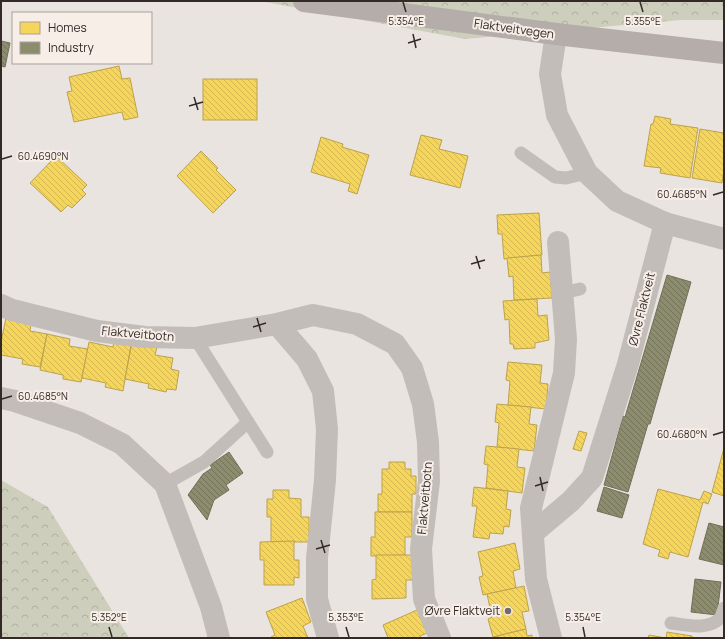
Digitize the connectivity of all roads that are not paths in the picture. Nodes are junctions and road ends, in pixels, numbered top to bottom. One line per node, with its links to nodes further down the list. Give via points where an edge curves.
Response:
1 (304, 1): 2 (main road, Flaktveitvegen)
2 (556, 34): 3 (main road, Flaktveitvegen); 5 (street, via 550,74 557,115)
3 (724, 53)
4 (521, 153): 5 (lane, via 555,177 566,178)
5 (587, 173): 6 (street, via 617,201)
6 (665, 223): 7 (street); 16 (street, Øvre Flaktveit, via 628,364 592,478 571,501)
7 (724, 239)
8 (558, 242): 16 (street, via 571,291 564,373 531,508)
9 (1, 305): 11 (street, Flaktveitbotn, via 97,331 145,337)
10 (277, 324): 11 (street, Flaktveitbotn); 20 (street, via 307,359 323,391 327,429 317,558 317,599); 21 (street, Flaktveitbotn, via 313,316 357,324 395,344 412,368 422,404 428,442 429,481 421,549 424,599)
11 (195, 338): 13 (lane)
12 (1, 398): 15 (street, via 80,423 122,444)
13 (248, 422): 14 (lane); 15 (lane, via 204,462)
14 (267, 452)
15 (165, 484): 19 (street, via 211,608)
16 (533, 533): 22 (street, via 536,579)
17 (724, 608): 18 (lane, via 721,617 708,626)
18 (671, 623)
19 (219, 638)
20 (328, 638)
21 (440, 638)
22 (551, 638)

